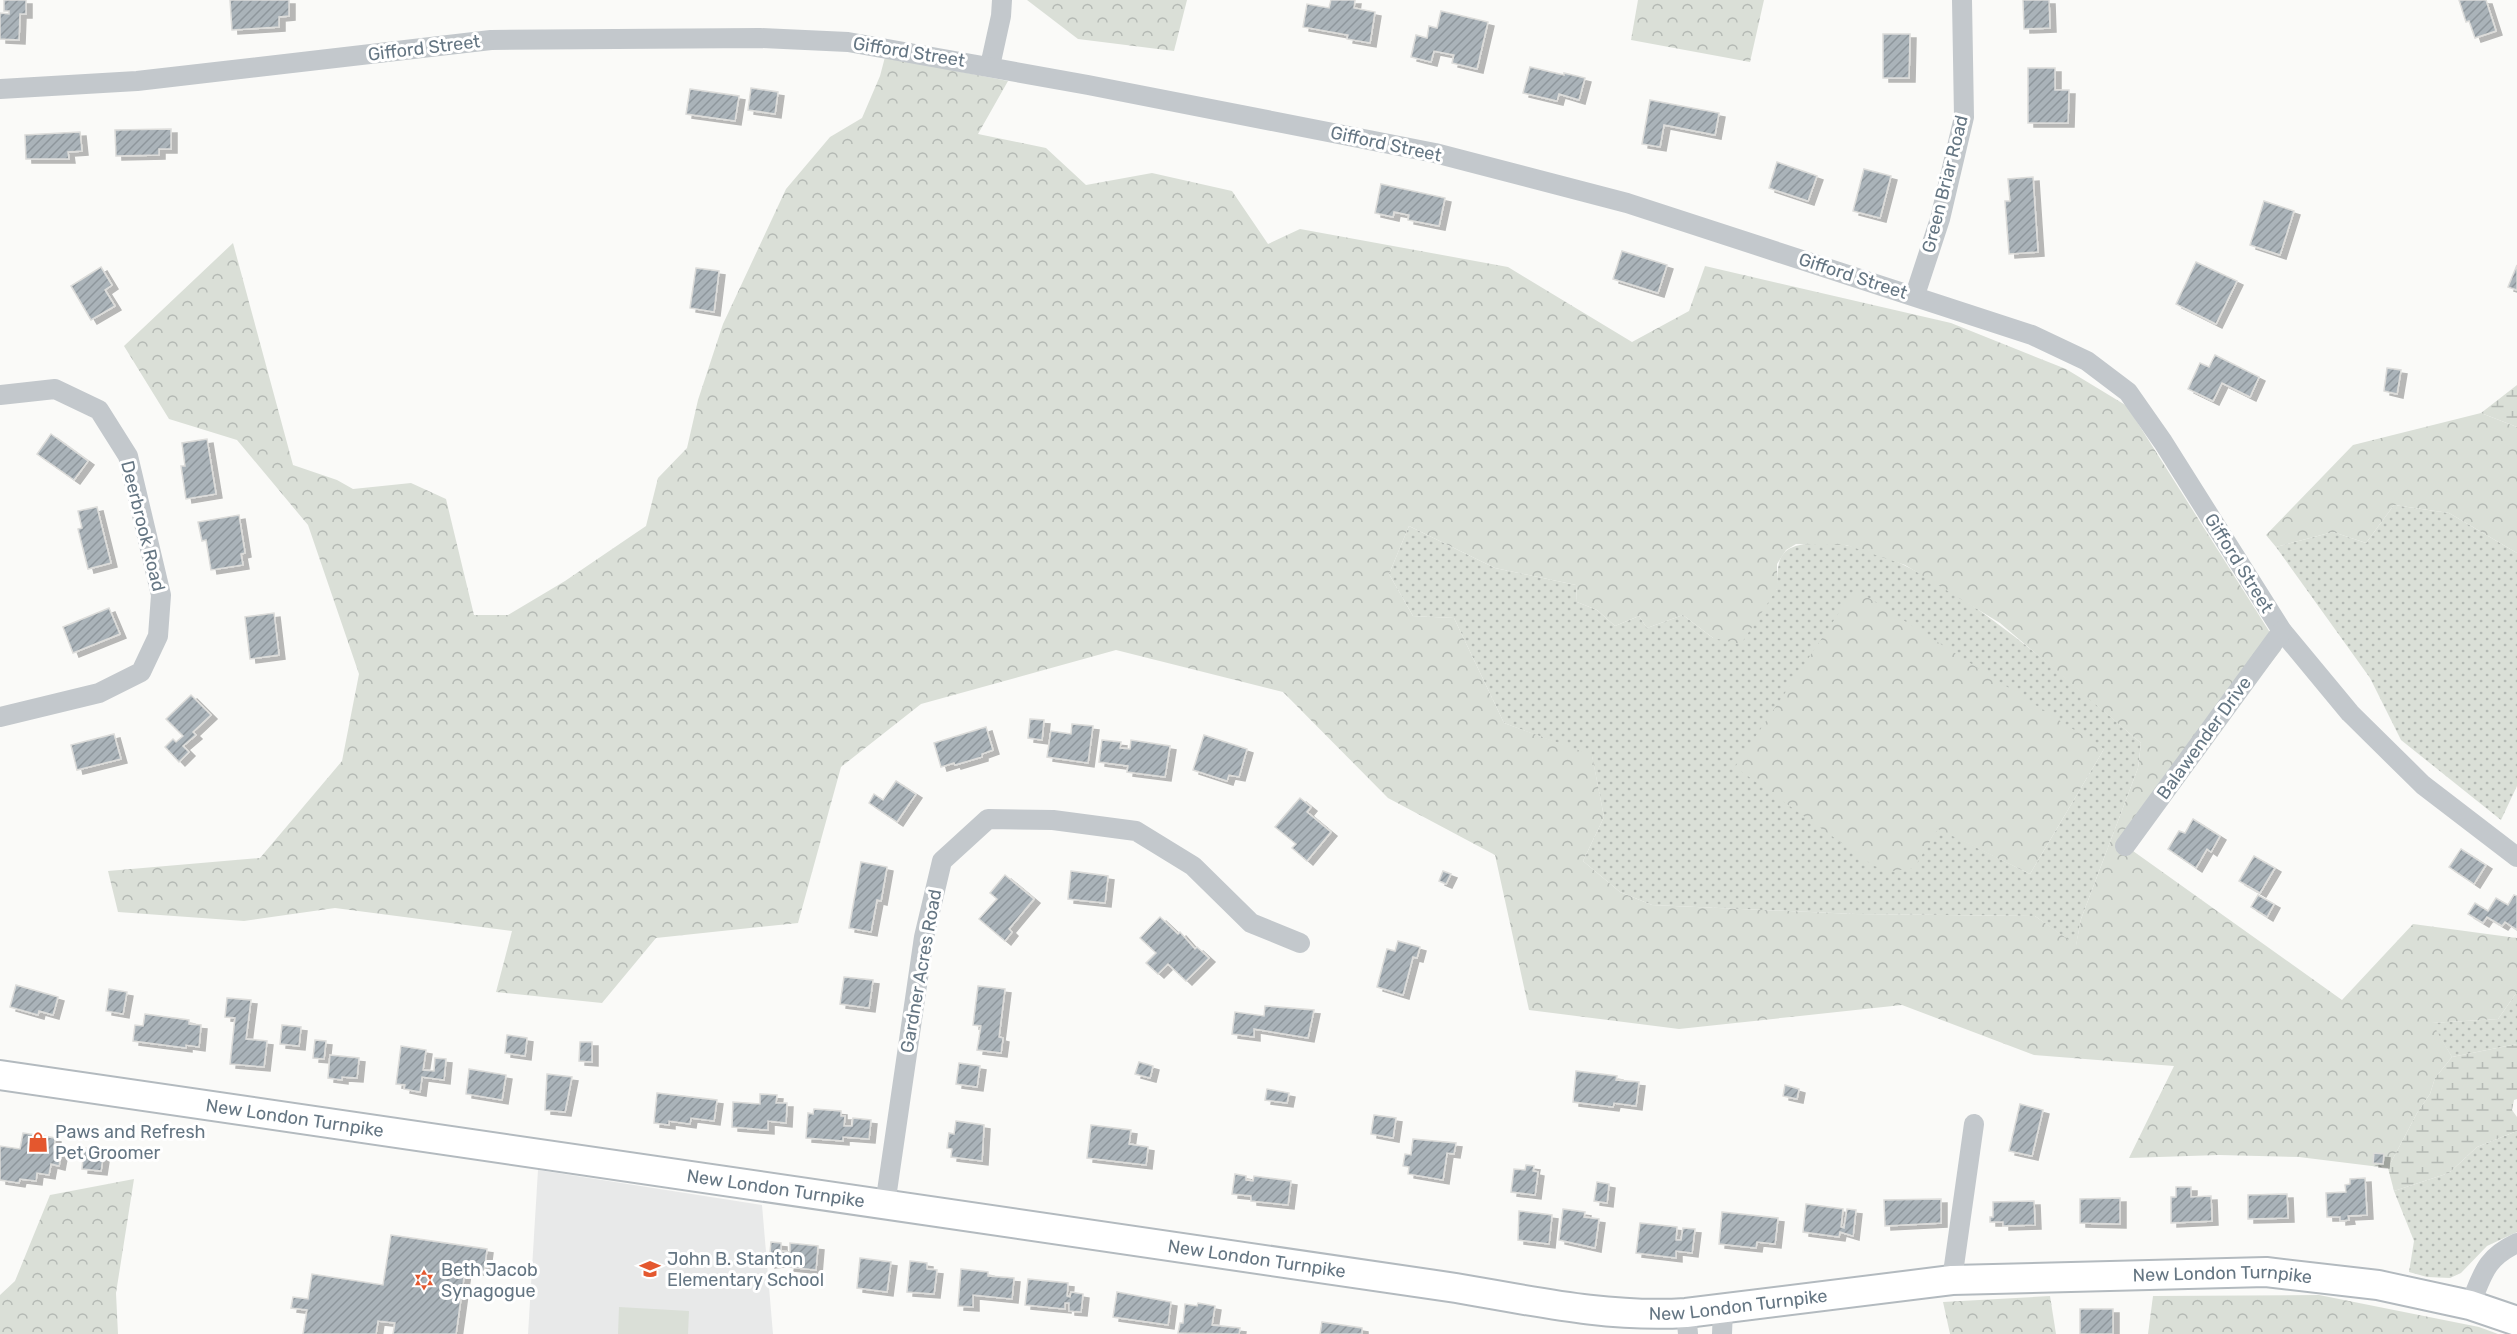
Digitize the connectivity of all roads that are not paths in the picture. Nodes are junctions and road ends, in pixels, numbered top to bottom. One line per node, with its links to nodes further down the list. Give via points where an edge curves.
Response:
1 (1002, 0): 3 (street)
2 (1962, 0): 5 (street, Green Briar Road, via 1964,117 1940,219)
3 (990, 66): 4 (street, Gifford Street, via 848,42 760,38 491,40 137,81); 5 (street, Gifford Street, via 1435,153 1627,203)
4 (0, 89)
5 (1915, 295): 7 (street, Gifford Street, via 2032,335 2087,361 2128,392)
6 (0, 395): 8 (street, Deerbrook Road, via 55,389 99,410 128,456 161,595 158,636 141,672 99,693)
7 (2282, 631): 9 (street, Balawender Drive); 10 (street, Gifford Street, via 2350,713 2422,785)
8 (0, 717)
9 (2125, 846)
10 (2517, 857)
11 (1300, 943): 14 (street, Gardner Acres Road, via 1251,923 1193,866 1136,831 1053,820 988,819 942,861 924,937)
12 (0, 1075): 14 (main road, New London Turnpike)
13 (1974, 1124): 16 (street)
14 (885, 1204): 20 (main road, New London Turnpike)
15 (2517, 1242): 17 (street, via 2497,1252)
16 (1952, 1280): 17 (main road, New London Turnpike, via 2266,1272 2378,1284); 18 (main road, New London Turnpike)
17 (2470, 1305): 19 (main road, New London Turnpike)
18 (1722, 1321): 20 (main road, New London Turnpike)
19 (2517, 1321)
20 (1687, 1323)

